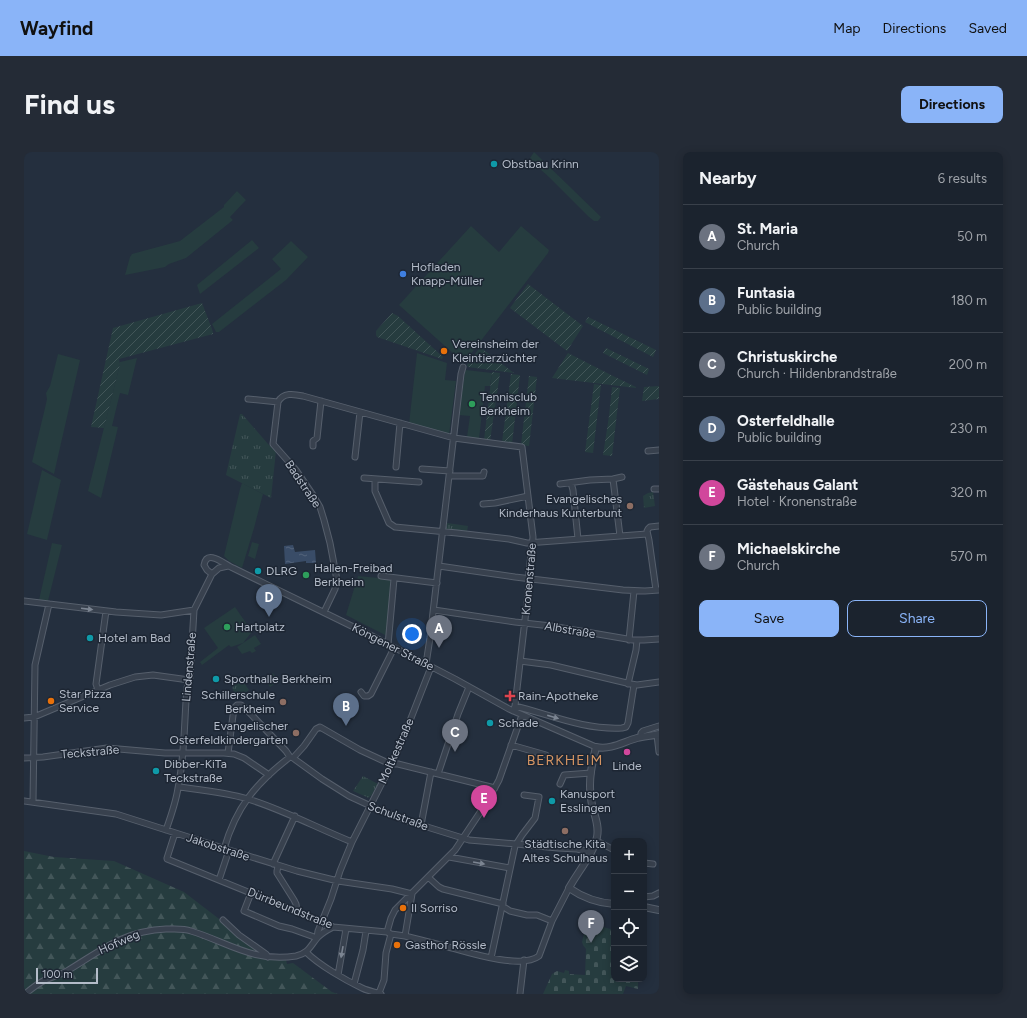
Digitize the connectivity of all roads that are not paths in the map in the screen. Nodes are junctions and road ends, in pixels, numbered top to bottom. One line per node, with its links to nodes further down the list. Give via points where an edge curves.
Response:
1 (464, 367): 7 (street, Moltkestraße)
2 (248, 399): 4 (street)
3 (321, 401): 4 (street, via 289,394 284,395); 5 (street); 8 (street, via 317,438)
4 (278, 402): 45 (street, Badstraße, via 273,444 296,470 313,495 322,513 328,535 337,583)
5 (360, 412): 6 (street); 11 (street)
6 (400, 423): 7 (street); 12 (street)
7 (454, 438): 15 (street, Moltkestraße); 23 (street, Kronenstraße, via 522,447)
8 (313, 446)
9 (659, 450): 10 (street)
10 (648, 451)
11 (355, 457)
12 (396, 467)
13 (422, 469): 15 (street)
14 (484, 472): 15 (street, via 483,476)
15 (449, 474): 26 (street, Moltkestraße)
16 (622, 477): 19 (street)
17 (364, 478): 18 (street)
18 (375, 479): 20 (street); 26 (street, via 375,490 392,525)
19 (613, 479): 21 (street); 28 (street)
20 (419, 482)
21 (571, 483): 22 (street); 29 (street)
22 (560, 484)
23 (528, 496): 24 (street); 30 (street, Kronenstraße)
24 (483, 504)
25 (659, 526): 27 (street, via 650,527)
26 (443, 531): 30 (street); 32 (street, Moltkestraße)
27 (647, 531): 28 (street); 38 (street)
28 (620, 536): 29 (street)
29 (578, 539): 30 (street)
30 (532, 543): 36 (street, Kronenstraße)
31 (228, 566): 33 (street, via 219,568); 33 (street, Köngener Straße, via 214,558 208,558 204,565); 45 (street, Köngener Straße)
32 (439, 566): 36 (street); 37 (street, Moltkestraße)
33 (212, 574): 42 (street, Lindenstraße)
34 (381, 576): 35 (street)
35 (394, 578): 37 (street); 50 (street)
36 (529, 579): 39 (street); 46 (street, Kronenstraße)
37 (437, 583): 43 (street, Moltkestraße)
38 (657, 590): 39 (street)
39 (634, 591): 48 (street)
40 (24, 601): 41 (street)
41 (49, 604): 44 (street, one-way to 44); 63 (street, via 35,665)
42 (194, 610): 44 (street, via 161,614); 54 (street, Lindenstraße)
43 (434, 610): 46 (street, Albstraße); 53 (street, Moltkestraße)
44 (106, 611): 59 (street, via 96,684)
45 (324, 612): 50 (street, Köngener Straße)
46 (524, 623): 48 (street, Albstraße); 52 (street, Kronenstraße)
47 (659, 639): 49 (street, Albstraße)
48 (629, 640): 49 (street, Albstraße)
49 (637, 640): 56 (street)
50 (388, 645): 51 (street, Köngener Straße)
51 (394, 648): 53 (street, Köngener Straße); 60 (street, via 371,694 364,696)
52 (520, 661): 56 (street, via 551,665); 61 (street, Kronenstraße)
53 (429, 666): 58 (street, Köngener Straße); 77 (street, Moltkestraße)
54 (189, 680): 59 (street, via 148,675 124,680); 71 (street, Lindenstraße)
55 (659, 682): 57 (street)
56 (628, 684): 57 (street)
57 (634, 685): 61 (street, one-way to 57, via 575,723 624,728 628,723)
58 (469, 687): 61 (street, Köngener Straße); 80 (street)
59 (98, 690): 63 (street)
60 (361, 692)
61 (514, 708): 62 (street, Köngener Straße)
62 (522, 715): 68 (street); 69 (street, Köngener Straße)
63 (34, 716): 64 (street); 75 (street)
64 (24, 718)
65 (659, 726): 67 (street, via 643,730)
66 (658, 735): 67 (street); 70 (street)
67 (642, 737): 69 (street, via 613,747)
68 (511, 745): 73 (street); 84 (street)
69 (596, 747): 79 (street)
70 (659, 752)
71 (182, 753): 72 (street, Teckstraße); 75 (street, Teckstraße, via 107,748); 83 (street, Lindenstraße)
72 (228, 753): 76 (street, Schulstraße, via 234,709 240,705); 81 (street, Teckstraße, via 244,758)
73 (546, 755)
74 (24, 758): 75 (street, Teckstraße)
75 (33, 758): 88 (street)
76 (292, 758): 77 (street, via 318,727 360,750); 81 (street); 89 (street, Schulstraße, via 331,785)
77 (392, 763): 78 (street); 89 (street, Moltkestraße)
78 (431, 772): 80 (street); 91 (street)
79 (591, 773): 82 (street, via 564,775); 95 (street, via 590,796 598,830)
80 (438, 774): 84 (street)
81 (269, 775): 86 (street)
82 (560, 784)
83 (179, 787): 86 (street, via 222,792); 92 (street, Lindenstraße)
84 (495, 788): 94 (street)
85 (524, 795): 97 (street, via 539,797 536,815)
86 (248, 799): 90 (street); 99 (street, via 241,807 229,833)
87 (24, 801): 88 (street, Jakobstraße)
88 (33, 802): 92 (street, Jakobstraße, via 116,814)
89 (370, 806): 91 (street, Schulstraße); 96 (street, Moltkestraße)
90 (295, 816): 96 (street); 104 (street)
91 (421, 825): 94 (street, Schulstraße)
92 (166, 830): 93 (street, Jakobstraße)
93 (175, 833): 99 (street, Jakobstraße); 107 (street, Dürrbeundstraße, via 167,859)
94 (463, 838): 97 (street, Schulstraße); 101 (street)
95 (596, 841): 98 (street); 100 (street)
96 (352, 842): 108 (street, Moltkestraße)
97 (516, 844): 100 (street, Schulstraße); 105 (street)
98 (611, 848)
99 (227, 850): 104 (street, Jakobstraße); 107 (street)
100 (591, 852): 109 (street)
101 (449, 857): 105 (street, one-way to 105); 106 (street)
102 (647, 863): 103 (street)
103 (653, 864)
104 (276, 865): 108 (street, Jakobstraße); 119 (street, via 277,873)
105 (510, 868): 116 (street)
106 (428, 877): 112 (street); 116 (street, via 441,889)
107 (219, 880): 111 (street, Dürrbeundstraße)
108 (338, 881): 112 (street, Jakobstraße); 122 (street, Moltkestraße)
109 (569, 888): 115 (street, via 590,899); 121 (street)
110 (659, 890): 113 (street)
111 (250, 892): 119 (street, Dürrbeundstraße); 128 (street, via 244,911)
112 (412, 894): 126 (street, via 395,910); 127 (street)
113 (659, 894): 114 (street)
114 (647, 897)
115 (611, 903)
116 (503, 905): 121 (street, via 510,912 537,915); 131 (street)
117 (647, 908): 118 (street)
118 (659, 910)
119 (297, 911): 122 (street, Dürrbeundstraße)
120 (223, 920): 130 (street)
121 (552, 921): 132 (street, Dürrbeundstraße, via 538,957)
122 (322, 922): 123 (street, Dürrbeundstraße); 128 (street, Moltkestraße)
123 (333, 927): 124 (street, Dürrbeundstraße); 128 (street)
124 (346, 929): 125 (street, Dürrbeundstraße); 133 (street, one-way to 133)
125 (366, 931): 126 (street, Dürrbeundstraße); 134 (street)
126 (389, 933): 127 (street, Dürrbeundstraße); 136 (street)
127 (405, 936): 131 (street, Dürrbeundstraße)
128 (317, 938): 129 (street)
129 (306, 952): 130 (street, Hofweg, via 294,956); 133 (street)
130 (268, 957): 135 (street, Hofweg, via 235,948 188,930 149,930 110,944)
131 (491, 958): 132 (street, Dürrbeundstraße)
132 (524, 960): 137 (street)
133 (338, 975): 134 (street)
134 (354, 984): 136 (street)
135 (25, 994)
136 (380, 994)
137 (520, 994)

